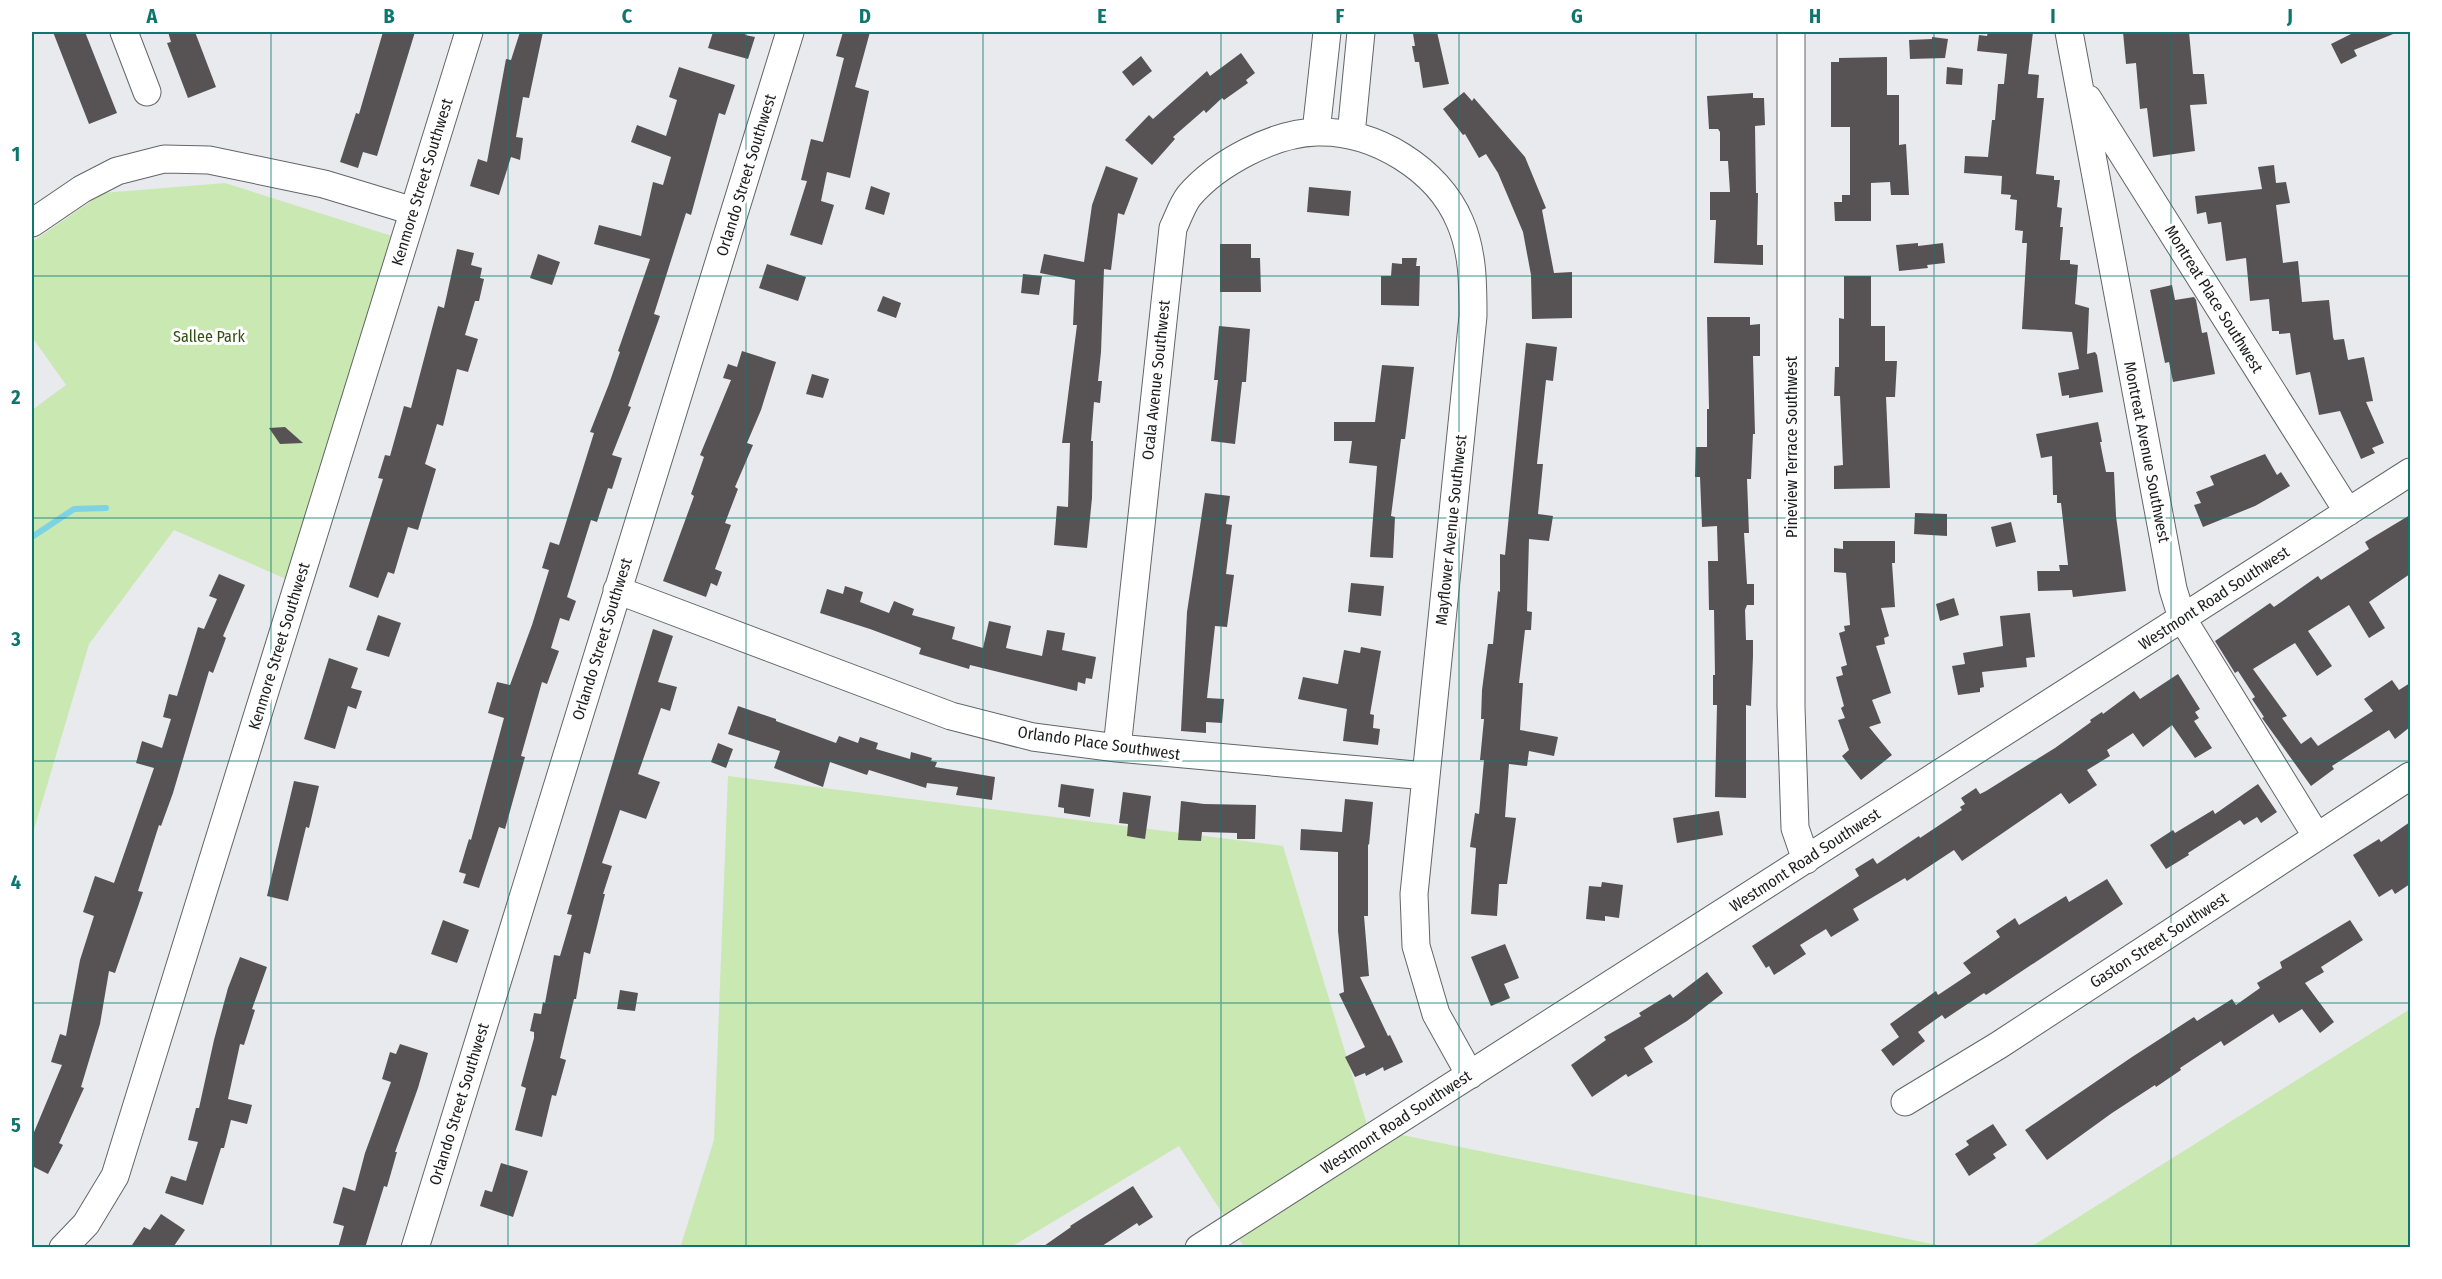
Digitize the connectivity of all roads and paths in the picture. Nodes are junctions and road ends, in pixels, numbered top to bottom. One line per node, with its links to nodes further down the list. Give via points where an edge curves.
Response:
1 (124, 32): 9 (street)
2 (469, 32): 12 (street, Kenmore Street Southwest)
3 (790, 32): 16 (street, Orlando Street Southwest)
4 (1327, 32): 10 (street)
5 (1361, 32): 11 (street)
6 (1791, 32): 22 (street, Pineview Terrace Southwest, via 1791,707 1795,828)
7 (2069, 32): 8 (street, Montreat Avenue Southwest)
8 (2079, 86): 15 (street, Montreat Place Southwest); 17 (street, Montreat Avenue Southwest, via 2142,430)
9 (147, 92)
10 (1316, 132): 11 (street, Ocala Avenue Southwest); 18 (street, Ocala Avenue Southwest, via 1265,142 1213,174 1188,197 1173,228)
11 (1351, 135): 19 (street, Mayflower Avenue Southwest, via 1397,152 1434,182 1460,221 1473,266 1473,316)
12 (413, 211): 13 (street, via 324,184 209,160 164,159 117,171); 25 (street, Kenmore Street Southwest, via 115,1176 86,1224)
13 (32, 223)
14 (2410, 472): 15 (street, Westmont Road Southwest)
15 (2348, 512): 17 (street, Westmont Road Southwest)
16 (616, 590): 18 (street, Orlando Place Southwest, via 951,716 1033,736); 26 (street, Orlando Street Southwest)
17 (2182, 618): 21 (street, Montreat Avenue Southwest); 22 (street, Westmont Road Southwest)
18 (1117, 748): 19 (street, Orlando Place Southwest)
19 (1426, 776): 23 (street, Mayflower Avenue Southwest, via 1414,894 1416,946 1436,1014)
20 (2410, 776): 21 (street, Gaston Street Southwest)
21 (2317, 837): 24 (street, Gaston Street Southwest)
22 (1806, 860): 23 (street, Westmont Road Southwest)
23 (1470, 1075): 27 (street, Westmont Road Southwest)
24 (1905, 1102)
25 (63, 1248)
26 (415, 1248)
27 (1199, 1248)

